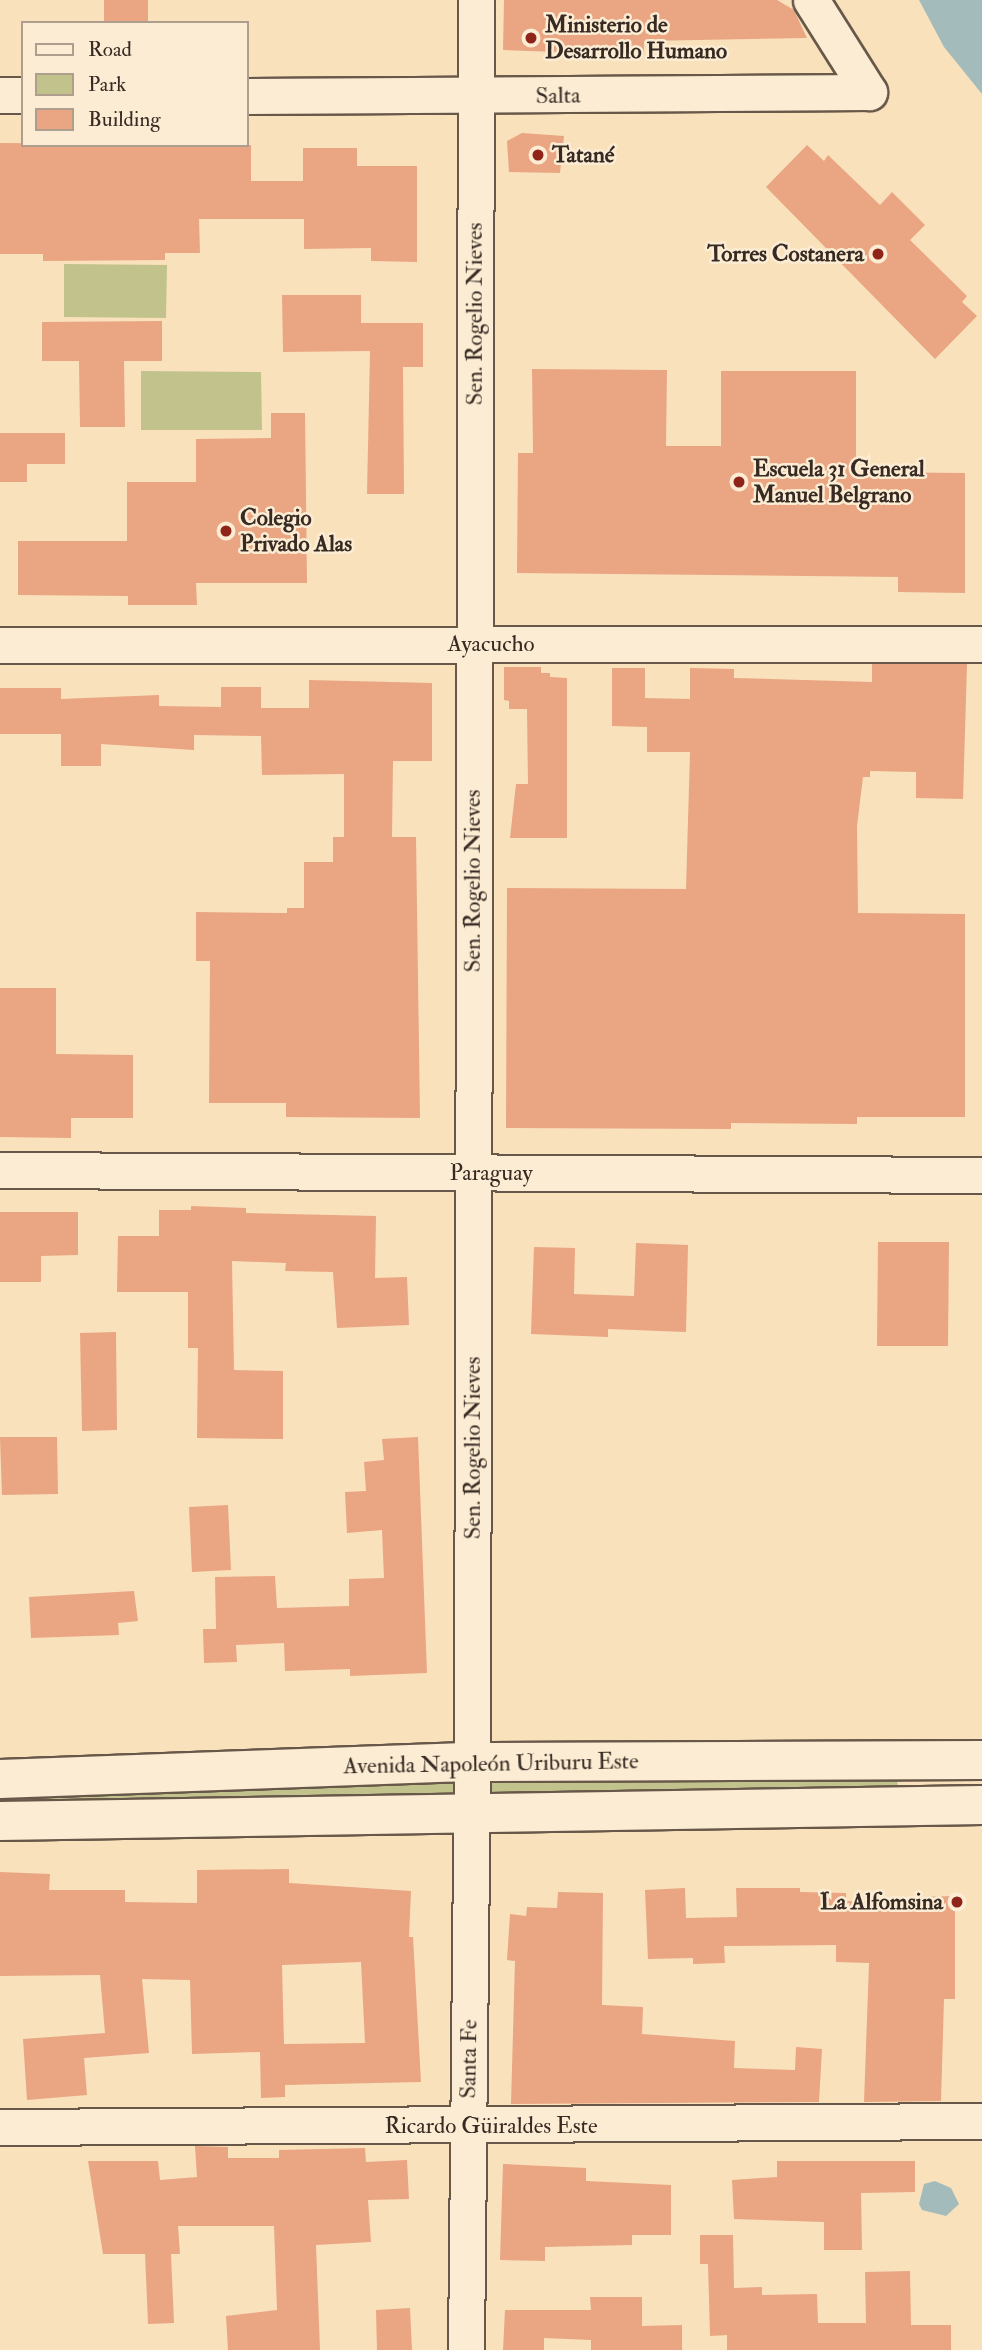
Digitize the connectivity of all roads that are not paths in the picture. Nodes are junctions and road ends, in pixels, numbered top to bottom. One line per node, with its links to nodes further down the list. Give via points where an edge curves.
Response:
1 (476, 0): 6 (street, Sen. Rogelio Nieves)
2 (811, 0): 6 (street, Salta, via 869,92)
3 (0, 95): 4 (street)
4 (21, 95)
5 (248, 96): 6 (street, Salta)
6 (476, 97): 7 (street, Sen. Rogelio Nieves)
7 (473, 643): 8 (street, Ayacucho); 9 (street, Ayacucho); 11 (street, Sen. Rogelio Nieves)
8 (982, 644)
9 (0, 645)
10 (0, 1170): 11 (street, Paraguay)
11 (473, 1173): 12 (street, Paraguay); 14 (street, Sen. Rogelio Nieves)
12 (982, 1175)
13 (982, 1760): 14 (main road, Avenida Napoleón Uriburu Este)
14 (472, 1762): 15 (main road, Avenida Napoleón Uriburu Este); 17 (street, Sen. Rogelio Nieves)
15 (0, 1779)
16 (982, 1805): 17 (main road, Avenida Napoleón Uriburu Este)
17 (472, 1810): 18 (main road, Avenida Napoleón Uriburu Este); 21 (street, Santa Fe)
18 (0, 1821)
19 (982, 2122): 21 (street, Ricardo Güiraldes Este)
20 (0, 2126): 21 (street, Ricardo Güiraldes Este)
21 (468, 2126): 22 (street, Santa Fe)
22 (466, 2350)

